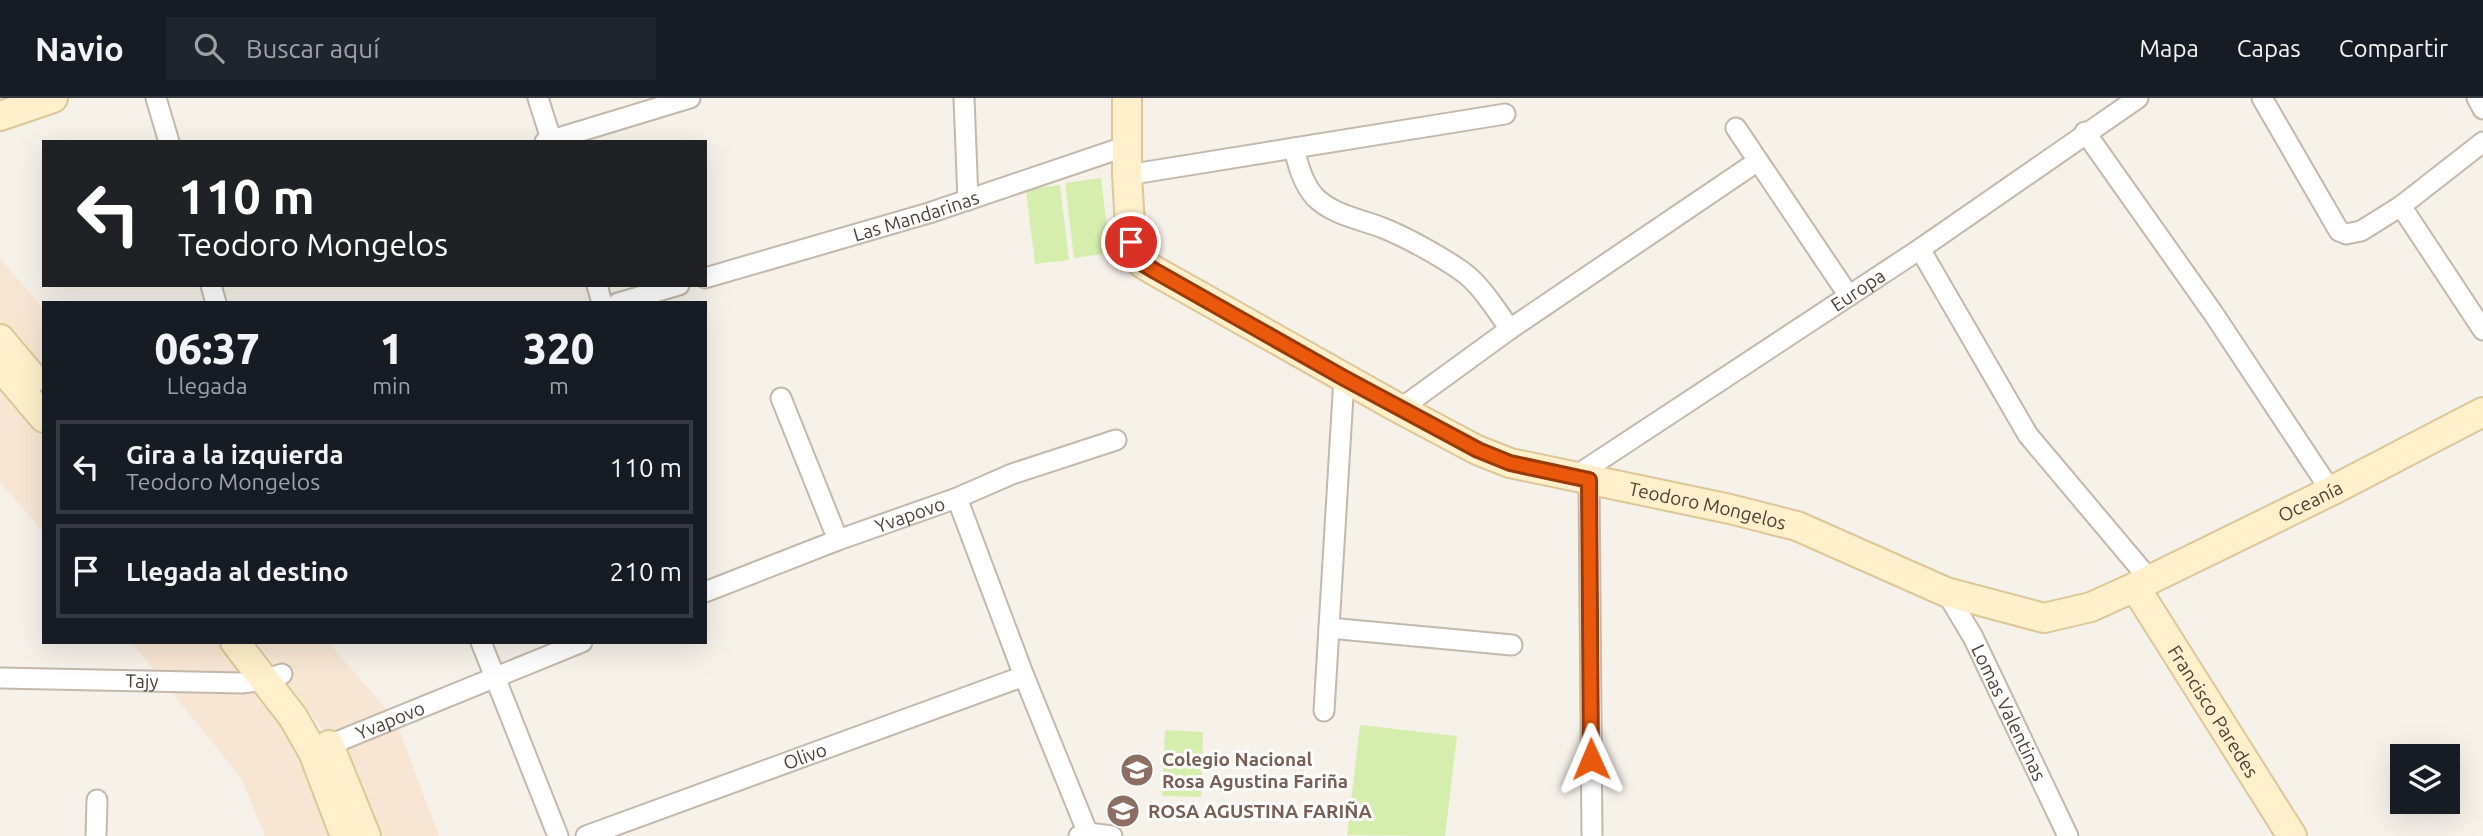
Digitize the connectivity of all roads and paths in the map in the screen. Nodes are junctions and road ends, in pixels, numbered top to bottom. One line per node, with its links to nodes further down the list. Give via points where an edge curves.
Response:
1 (54, 98): 12 (street)
2 (156, 98): 15 (street)
3 (538, 98): 16 (street)
4 (690, 98): 17 (street)
5 (964, 98): 23 (street)
6 (1127, 98): 19 (street, Teodoro Mongelos)
7 (2138, 98): 14 (street, Europa)
8 (2262, 98): 24 (street, via 2339,231 2361,232)
9 (2477, 98): 10 (street)
10 (2483, 109)
11 (1505, 114): 20 (street)
12 (0, 116)
13 (1736, 128): 21 (street)
14 (2085, 132): 25 (street, Europa); 42 (street)
15 (168, 140)
16 (549, 140)
17 (552, 140)
18 (2483, 142): 24 (street)
19 (1127, 146): 22 (street, Teodoro Mongelos); 23 (street, Las Mandarinas)
20 (1294, 148): 22 (street); 30 (street, via 1299,170 1313,195 1342,214 1385,229 1463,272)
21 (1758, 161): 28 (street); 30 (street)
22 (1127, 176): 34 (street, Teodoro Mongelos, via 1131,242 1142,263)
23 (968, 200): 26 (street, Las Mandarinas)
24 (2401, 206): 31 (street)
25 (1920, 249): 28 (street, Europa); 45 (street, via 2028,435)
26 (707, 277)
27 (672, 287): 29 (street)
28 (1849, 296): 41 (street, Europa)
29 (625, 301)
30 (1510, 329): 37 (street)
31 (2483, 330)
32 (0, 339): 35 (street)
33 (0, 366): 39 (street)
34 (1344, 378): 37 (street, Teodoro Mongelos); 48 (street)
35 (42, 389)
36 (780, 398): 44 (street)
37 (1400, 409): 41 (street, Teodoro Mongelos, via 1510,463)
38 (2483, 412): 42 (street, Oceanía)
39 (42, 416)
40 (1116, 440): 43 (street, Yvapovo, via 1012,474)
41 (1582, 479): 47 (street, Teodoro Mongelos, via 1797,526); 68 (street)
42 (2331, 491): 45 (street, Oceanía)
43 (957, 498): 44 (street, Yvapovo); 54 (street)
44 (838, 540): 46 (street, Yvapovo)
45 (2143, 584): 47 (street, Teodoro Mongelos, via 2091,607 2044,618); 70 (street, Francisco Paredes)
46 (707, 592)
47 (1946, 592): 69 (street, Lomas Valentinas, via 1973,637)
48 (1329, 628): 53 (street); 58 (street)
49 (237, 644): 55 (street)
50 (259, 644): 55 (street)
51 (482, 644): 57 (street)
52 (577, 644): 57 (street, Yvapovo)
53 (1511, 645)
54 (1024, 676): 61 (street); 66 (street, Olivo)
55 (274, 677): 56 (street, Tajy, via 227,683); 59 (street, via 307,707)
56 (0, 678)
57 (495, 678): 59 (street, Yvapovo); 65 (street)
58 (1324, 710)
59 (321, 748): 63 (street); 64 (street)
60 (97, 800): 62 (street)
61 (1085, 835): 67 (street)
62 (96, 836)
63 (345, 836)
64 (366, 836)
65 (558, 836)
66 (586, 836)
67 (1112, 836)
68 (1592, 836)
69 (2068, 836)
70 (2292, 836)

